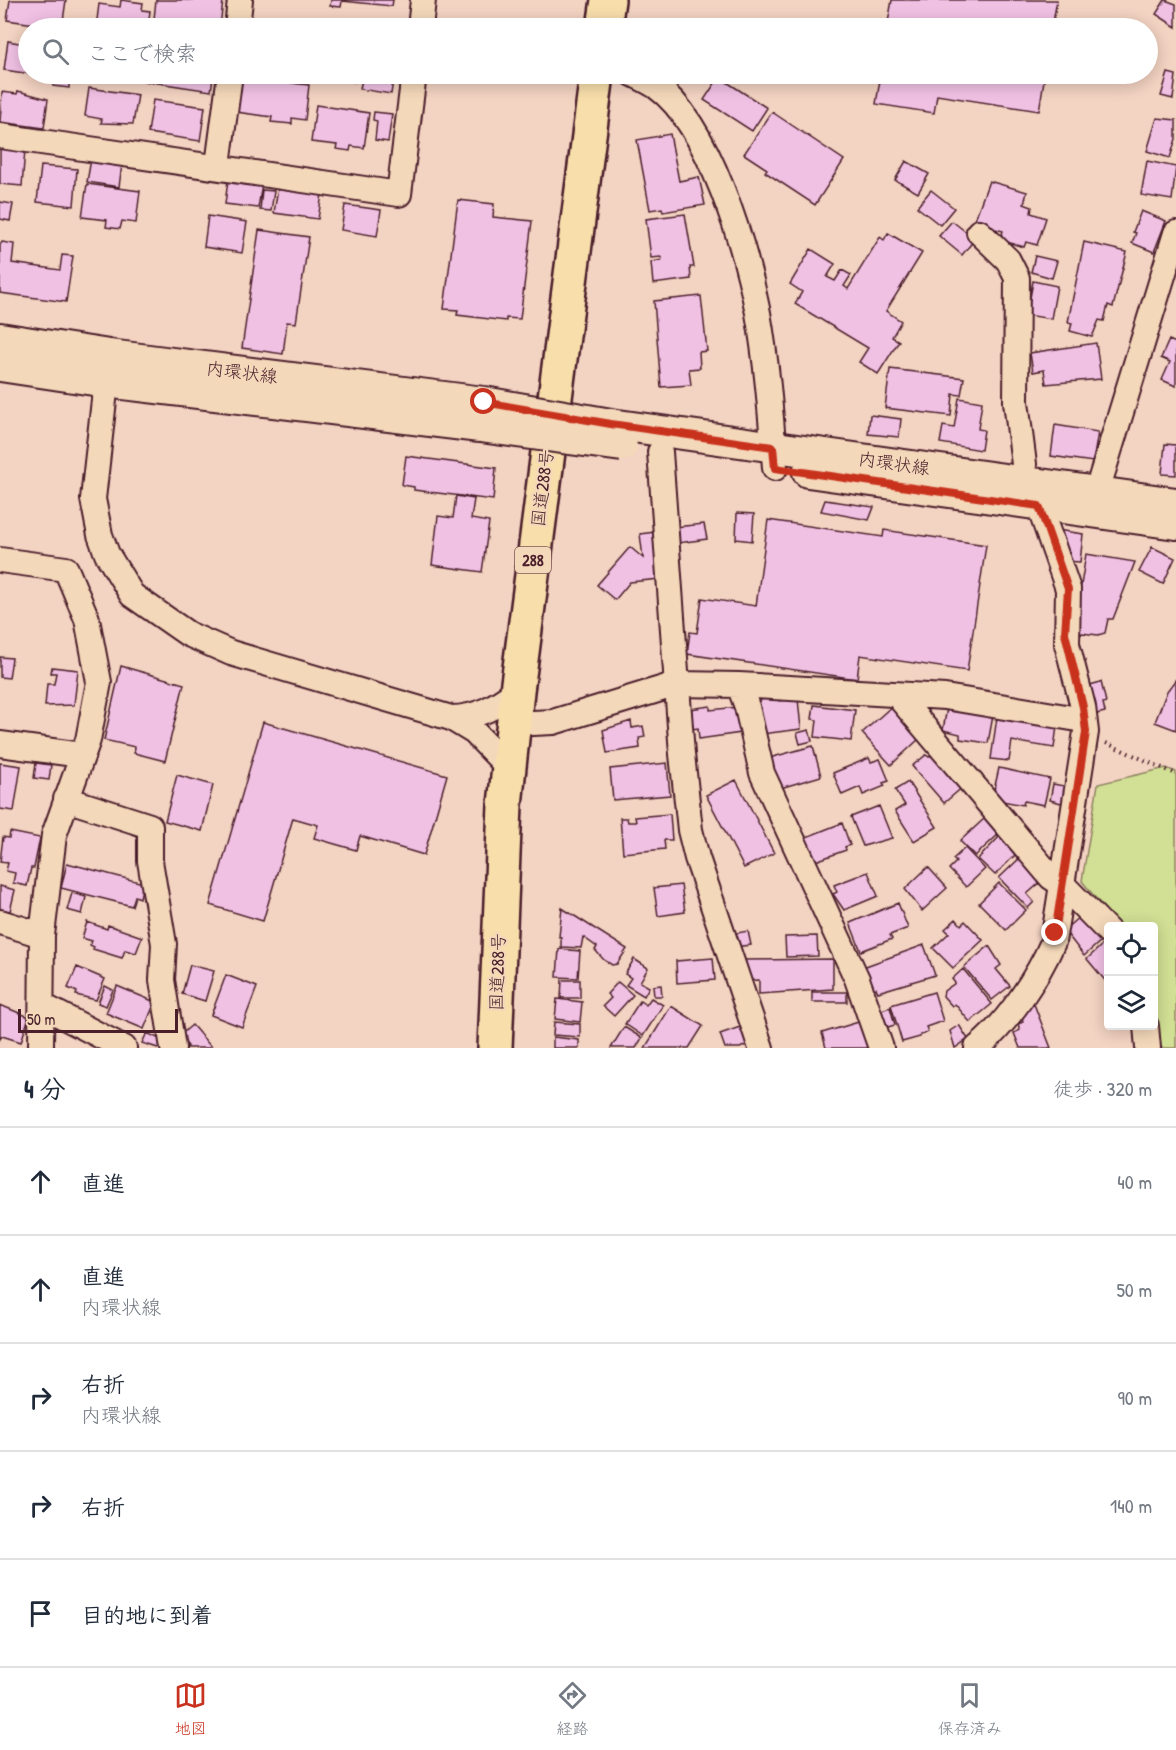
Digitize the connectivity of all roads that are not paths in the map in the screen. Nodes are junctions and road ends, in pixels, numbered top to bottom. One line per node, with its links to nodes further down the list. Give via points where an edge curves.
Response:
1 (240, 0): 5 (street)
2 (423, 0): 6 (street)
3 (608, 0): 7 (highway)
4 (626, 0): 8 (highway)
5 (238, 18)
6 (421, 18)
7 (605, 18)
8 (623, 18)
9 (229, 84): 15 (street)
10 (413, 84): 15 (street, via 399,194)
11 (596, 84): 32 (highway, 国道288号 / 288)
12 (615, 84): 35 (highway, 国道288号 / 288, via 543,604)
13 (651, 84): 23 (street, via 684,116 708,156 735,226 758,313)
14 (0, 136): 15 (street)
15 (218, 165)
16 (979, 232): 24 (street, via 1008,260 1017,278 1016,402)
17 (1176, 233): 25 (street)
18 (0, 338): 20 (street)
19 (0, 366): 20 (street)
20 (108, 368): 21 (street, bridge, via 482,414); 34 (street, via 93,499 107,554 132,595 188,634 231,653)
21 (617, 435): 22 (street, 内環状線); 23 (street, 内環状線)
22 (660, 452): 23 (street, 内環状線); 30 (street)
23 (774, 457): 24 (street, 内環状線); 27 (street, 内環状線)
24 (1023, 481): 25 (street, 内環状線)
25 (1097, 492): 26 (street, 内環状線)
26 (1176, 502)
27 (1039, 506): 28 (street, 内環状線); 36 (street, via 1068,589 1065,633)
28 (1176, 524)
29 (0, 560): 38 (street, via 66,569 87,619 99,682)
30 (677, 684): 31 (street); 35 (street, via 553,723); 53 (street, via 690,830)
31 (739, 685): 33 (street); 54 (street, via 762,773 857,979)
32 (517, 691): 34 (street, via 480,714); 39 (highway, 国道288号 / 288)
33 (897, 695): 36 (street, via 975,701); 41 (street, via 1000,819 1051,877)
34 (451, 718): 39 (street, via 474,732)
35 (533, 723): 52 (highway, 国道288号 / 288, via 524,829)
36 (1085, 728): 41 (street)
37 (0, 744): 38 (street)
38 (82, 755): 40 (street)
39 (509, 768): 51 (highway, 国道288号 / 288)
40 (66, 799): 44 (street, via 54,835); 50 (street, via 150,826 150,861 164,944 162,980)
41 (1063, 885): 43 (street); 47 (street, via 1053,942 1046,959)
42 (0, 922): 44 (street)
43 (1104, 927)
44 (42, 935): 45 (street)
45 (43, 1006): 48 (street); 49 (street)
46 (1146, 1030): 55 (street)
47 (988, 1044)
48 (41, 1048)
49 (124, 1048)
50 (172, 1048)
51 (495, 1048)
52 (518, 1048)
53 (761, 1048)
54 (881, 1048)
55 (1148, 1048)

